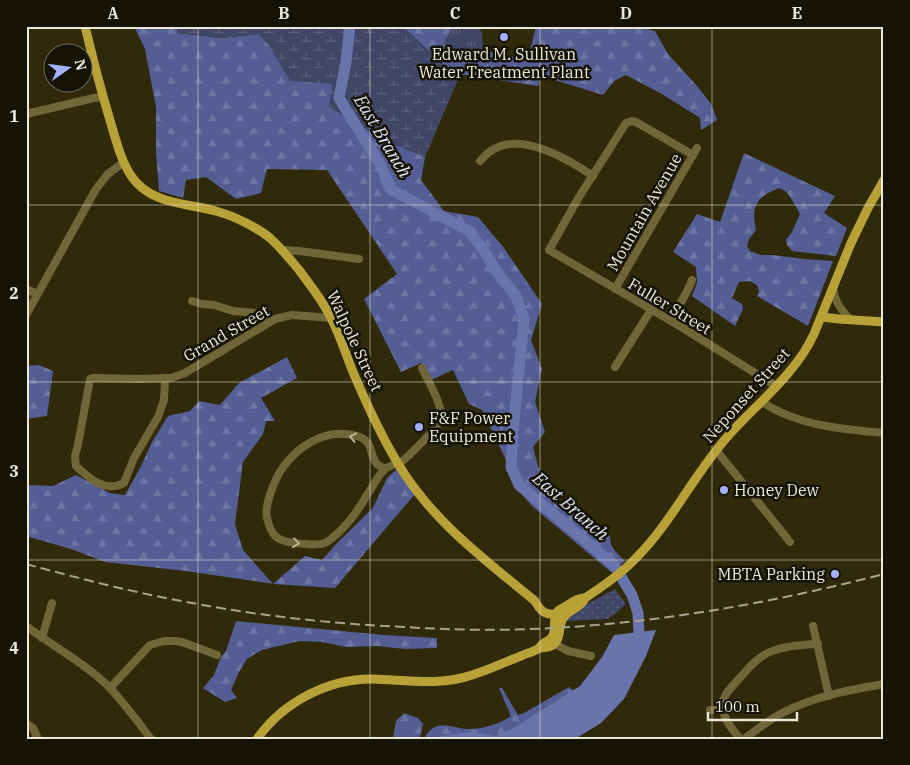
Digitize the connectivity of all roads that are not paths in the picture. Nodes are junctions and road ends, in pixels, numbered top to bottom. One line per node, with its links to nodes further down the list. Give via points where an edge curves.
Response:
1 (84, 26): 2 (main road, Walpole Street)
2 (103, 97): 3 (street); 5 (main road, Walpole Street)
3 (26, 114)
4 (480, 161): 6 (street, via 492,150 503,146 531,145 555,153)
5 (124, 162): 8 (main road, Walpole Street, via 144,190 170,201 220,212 242,221); 14 (street, via 96,189)
6 (593, 176): 13 (street, Fuller Street, via 549,250); 13 (street, Mountain Avenue, via 629,121 695,152)
7 (884, 180): 11 (main road, Neponset Street, via 868,208)
8 (282, 250): 9 (street); 19 (main road, Walpole Street, via 321,298)
9 (359, 259)
10 (692, 280): 20 (street)
11 (833, 288): 18 (main road, Neponset Street); 21 (street, via 839,307)
12 (26, 289): 14 (street)
13 (615, 289): 16 (street, Fuller Street)
14 (37, 294): 17 (street)
15 (192, 301): 22 (street, via 233,311 256,312)
16 (651, 310): 20 (street, Fuller Street); 24 (street)
17 (26, 315)
18 (822, 317): 21 (main road); 27 (main road, Neponset Street, via 811,341)
19 (332, 318): 22 (street, Grand Street, via 292,315); 31 (main road, Walpole Street, via 355,378)
20 (670, 320): 27 (street, Fuller Street)
21 (851, 320): 23 (main road)
22 (270, 322): 26 (street, Grand Street, via 185,372)
23 (884, 322)
24 (615, 367)
25 (422, 368): 31 (street, via 438,402 440,421)
26 (165, 378): 26 (street, Grand Street, via 90,379 75,456 76,466 108,487 124,483 134,458 158,417 164,400)
27 (776, 386): 28 (main road, Neponset Street)
28 (762, 402): 29 (street, via 772,409 820,426); 30 (main road, Neponset Street)
29 (884, 434)
30 (716, 450): 33 (street); 35 (main road, Neponset Street, via 636,559 585,598 579,598 559,610)
31 (398, 463): 32 (street); 35 (main road, Walpole Street, via 415,490 446,525 546,614)
32 (385, 469): 32 (street, one-way to 32, via 374,459 367,441 357,436 327,435 307,444 287,463 272,488 266,515 276,538 305,544 328,541 358,509)
33 (790, 542)
34 (52, 603): 38 (street)
35 (557, 616): 39 (main road, via 558,639); 41 (main road, via 553,637)
36 (26, 626): 38 (street)
37 (814, 626): 40 (street)
38 (42, 638): 45 (street)
39 (554, 644): 41 (main road); 43 (street)
40 (821, 646): 46 (street); 48 (street, via 795,646 765,654 726,694)
41 (539, 648): 52 (main road, via 473,675 452,680 366,679 335,683 282,712)
42 (218, 654): 45 (street, via 175,641 150,645)
43 (591, 656)
44 (884, 684): 46 (street)
45 (110, 688): 51 (street)
46 (829, 696): 53 (street, via 783,712)
47 (710, 710): 48 (street)
48 (723, 710): 53 (street, via 727,721)
49 (26, 723): 50 (street, via 33,728)
50 (38, 739)
51 (152, 739)
52 (257, 739)
53 (742, 739)

